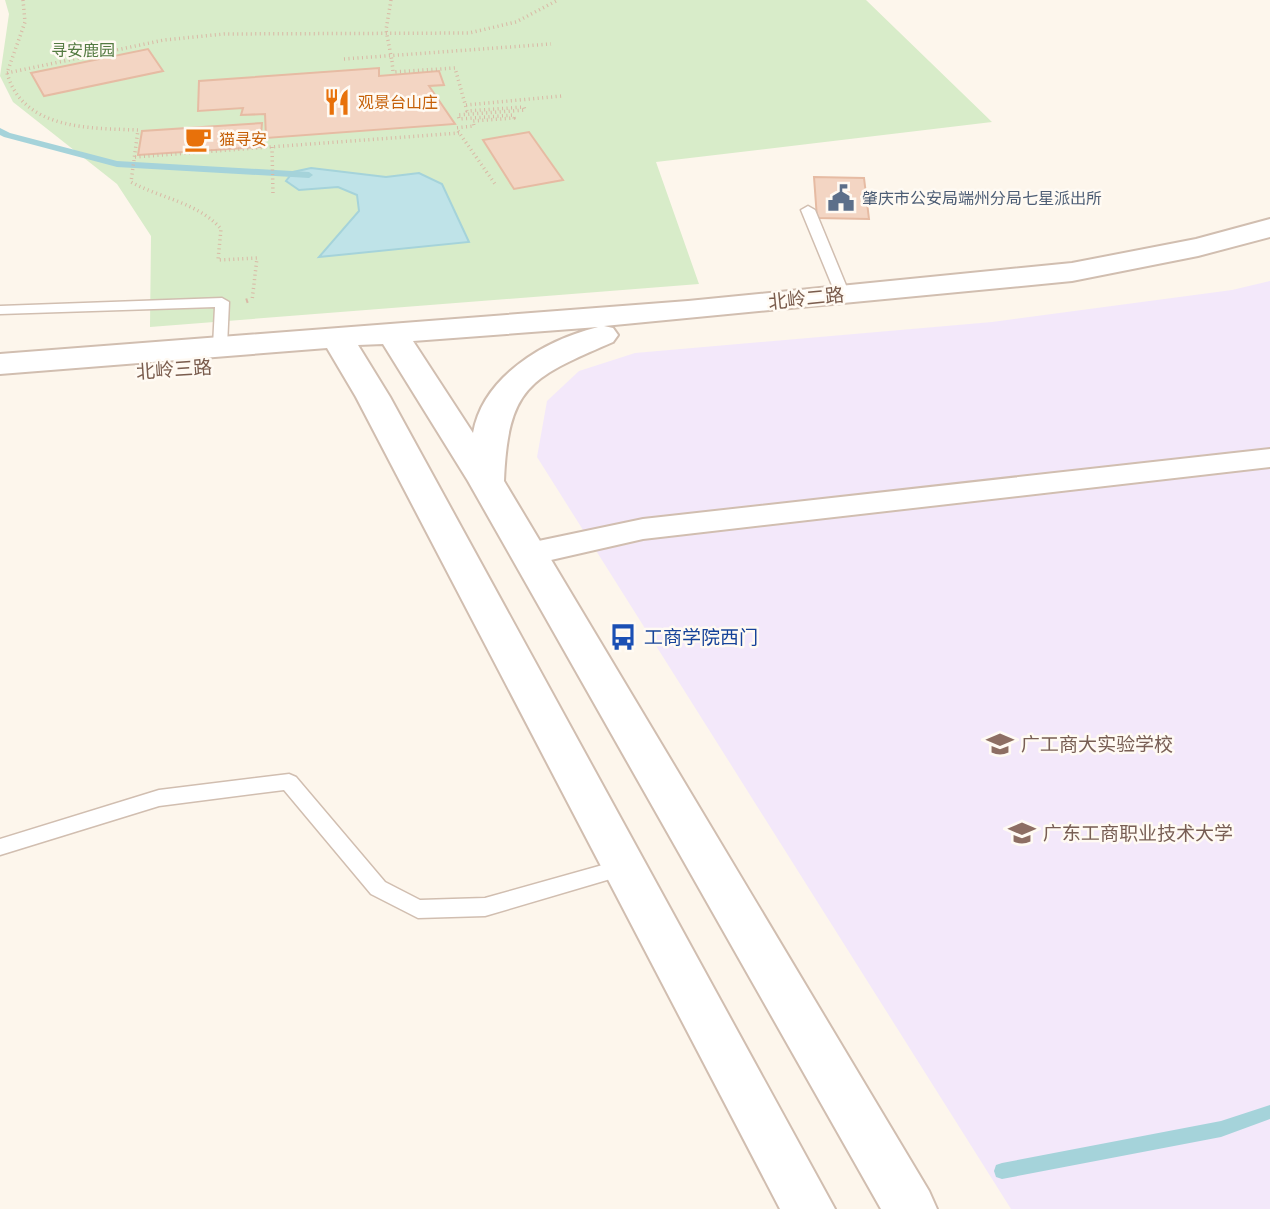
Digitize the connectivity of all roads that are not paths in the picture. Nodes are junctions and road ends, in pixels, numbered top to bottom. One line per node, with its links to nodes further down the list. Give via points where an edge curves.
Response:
1 (808, 211): 4 (lane)
2 (1270, 228): 4 (street, 北岭二路, via 1072,272)
3 (1270, 250): 6 (street, 北岭二路, via 1085,290)
4 (843, 295): 7 (street, 北岭二路)
5 (0, 310): 8 (lane, via 222,302)
6 (602, 335): 7 (street, 北岭二路); 13 (street, via 545,360 511,384 491,427)
7 (398, 343): 9 (street, 北岭二路); 13 (street)
8 (220, 346): 9 (street, 北岭三路); 10 (street, 北岭三路)
9 (343, 347): 11 (street, 北岭三路); 16 (street)
10 (0, 364)
11 (0, 382)
12 (1270, 458): 14 (street, via 643,529)
13 (486, 481): 14 (street)
14 (529, 554): 18 (street)
15 (0, 847): 16 (lane, via 159,798 289,782 378,888 418,909 485,906)
16 (624, 867): 17 (street)
17 (808, 1209)
18 (910, 1209)

